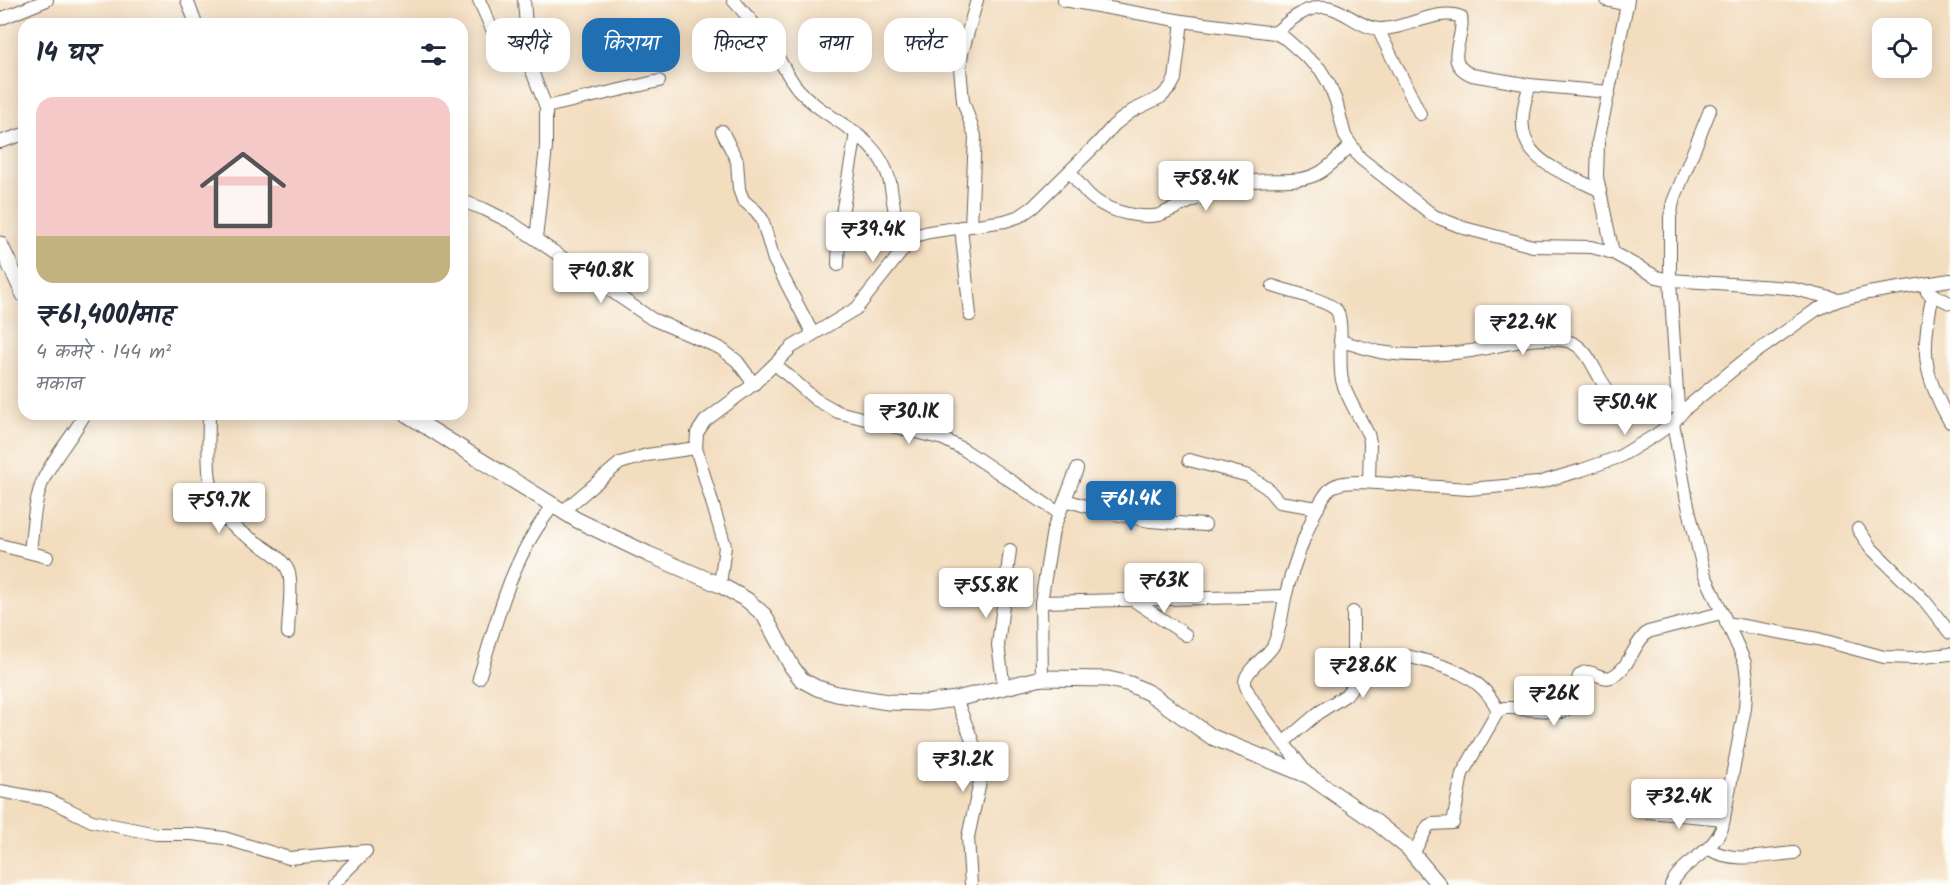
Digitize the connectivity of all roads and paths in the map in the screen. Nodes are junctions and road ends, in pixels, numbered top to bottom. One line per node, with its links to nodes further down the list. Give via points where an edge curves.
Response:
1 (47, 0): 14 (street)
2 (187, 0): 11 (street)
3 (479, 0): 12 (street)
4 (524, 0): 13 (street)
5 (733, 0): 26 (street, via 808,100)
6 (977, 0): 33 (street, via 960,68 963,102 975,136)
7 (1064, 0): 15 (street)
8 (1606, 0): 10 (street)
9 (1326, 3): 16 (street, via 1367,27); 17 (street, via 1306,11)
10 (1628, 3): 21 (street)
11 (194, 18)
12 (487, 18)
13 (526, 18)
14 (0, 19)
15 (1182, 21): 17 (street); 30 (street, via 1175,79 1170,88 1123,117)
16 (1378, 29): 20 (street, via 1455,14 1461,17 1463,25 1455,54 1463,71); 24 (street)
17 (1275, 33): 29 (street, via 1320,69 1336,100)
18 (532, 72): 22 (street)
19 (660, 81): 22 (street)
20 (1530, 85): 21 (street); 31 (street, via 1521,116 1527,144 1545,164)
21 (1609, 92): 31 (street, via 1598,142)
22 (546, 107): 34 (street, via 546,147)
23 (1710, 110): 39 (street, via 1673,202)
24 (1420, 114)
25 (722, 131): 48 (street, via 737,161 743,200 762,219 774,260)
26 (856, 133): 35 (street, via 876,151 888,171); 38 (street, via 839,231)
27 (18, 136): 28 (street)
28 (0, 142)
29 (1350, 146): 30 (street, via 1321,172 1309,177 1242,183 1149,217 1096,201); 37 (street, via 1360,158 1441,219 1533,246 1591,247)
30 (1070, 171): 33 (street, via 1020,216)
31 (1599, 190): 37 (street)
32 (468, 203): 34 (street)
33 (966, 226): 35 (street, via 918,235); 47 (street)
34 (536, 239): 51 (street, via 652,319 730,354)
35 (901, 252): 48 (street, via 857,308)
36 (2, 253): 41 (street)
37 (1613, 253): 39 (street)
38 (838, 265)
39 (1670, 280): 45 (street, via 1790,288); 52 (street)
40 (1950, 280): 42 (street)
41 (18, 284)
42 (1915, 285): 44 (street); 45 (street)
43 (1273, 286): 49 (street, via 1329,304 1337,311)
44 (1933, 294): 46 (street); 56 (street, via 1924,347 1936,397)
45 (1839, 300): 52 (street, via 1816,310)
46 (1950, 303)
47 (970, 315)
48 (813, 334): 50 (street)
49 (1340, 341): 52 (street, via 1379,352 1425,355 1524,341 1564,340 1580,347 1610,392 1619,398); 61 (street, via 1343,382 1370,442)
50 (775, 364): 51 (street); 65 (street, via 827,407 943,439)
51 (754, 384): 58 (street, via 705,421 697,433)
52 (1682, 408): 57 (street)
53 (82, 420): 70 (street, via 40,488)
54 (209, 420): 78 (street, via 209,468 216,502 234,528 276,555 285,566 290,581)
55 (416, 420): 63 (street)
56 (1950, 422)
57 (1673, 423): 61 (street, via 1619,457 1538,483 1469,489); 77 (street, via 1704,573)
58 (696, 448): 63 (street, via 620,463); 72 (street, via 725,546)
59 (1189, 460): 64 (street, via 1249,476 1279,502)
60 (1077, 469): 62 (street)
61 (1370, 482): 64 (street, via 1334,486)
62 (1065, 500): 65 (street); 66 (street, via 1110,513)
63 (559, 508): 72 (street, via 648,554); 83 (street, via 534,531 523,550 505,593)
64 (1318, 508): 73 (street)
65 (1059, 513): 75 (street)
66 (1205, 525)
67 (1858, 529): 79 (street, via 1871,549 1924,600)
68 (0, 545): 70 (street)
69 (1010, 550): 85 (street, via 998,645)
70 (30, 552): 71 (street)
71 (48, 557)
72 (720, 585): 86 (street, via 764,615 792,667 802,680 816,687 888,702)
73 (1285, 596): 74 (street); 88 (street, via 1273,646 1246,676 1245,683 1251,699)
74 (1133, 600): 75 (street); 80 (street)
75 (1041, 602): 84 (street)
76 (1353, 612): 88 (street, via 1353,686)
77 (1724, 618): 81 (street, via 1891,657); 87 (street, via 1648,632 1630,659 1610,677 1582,672 1570,705 1563,712 1512,708); 92 (street, via 1745,663 1747,678)
78 (288, 633)
79 (1950, 633)
80 (1186, 635)
81 (1950, 654)
82 (1407, 656): 87 (street, via 1465,675 1490,695)
83 (479, 678)
84 (1042, 678): 85 (street); 89 (street, via 1108,678 1130,684 1212,737)
85 (1004, 687): 86 (street)
86 (956, 699): 97 (street, via 983,768 968,837)
87 (1498, 711): 95 (street, via 1462,774 1454,823 1428,826)
88 (1284, 742): 89 (street)
89 (1309, 776): 95 (street, via 1377,823)
90 (0, 791): 96 (street, via 49,800 92,821 156,834 224,838 289,858 366,851)
91 (1638, 811): 92 (street)
92 (1724, 819): 93 (street, via 1719,836)
93 (1709, 849): 94 (street, via 1736,858); 99 (street, via 1683,868)
94 (1794, 853)
95 (1413, 854): 98 (street)
96 (332, 885)
97 (971, 885)
98 (1439, 885)
99 (1671, 885)

